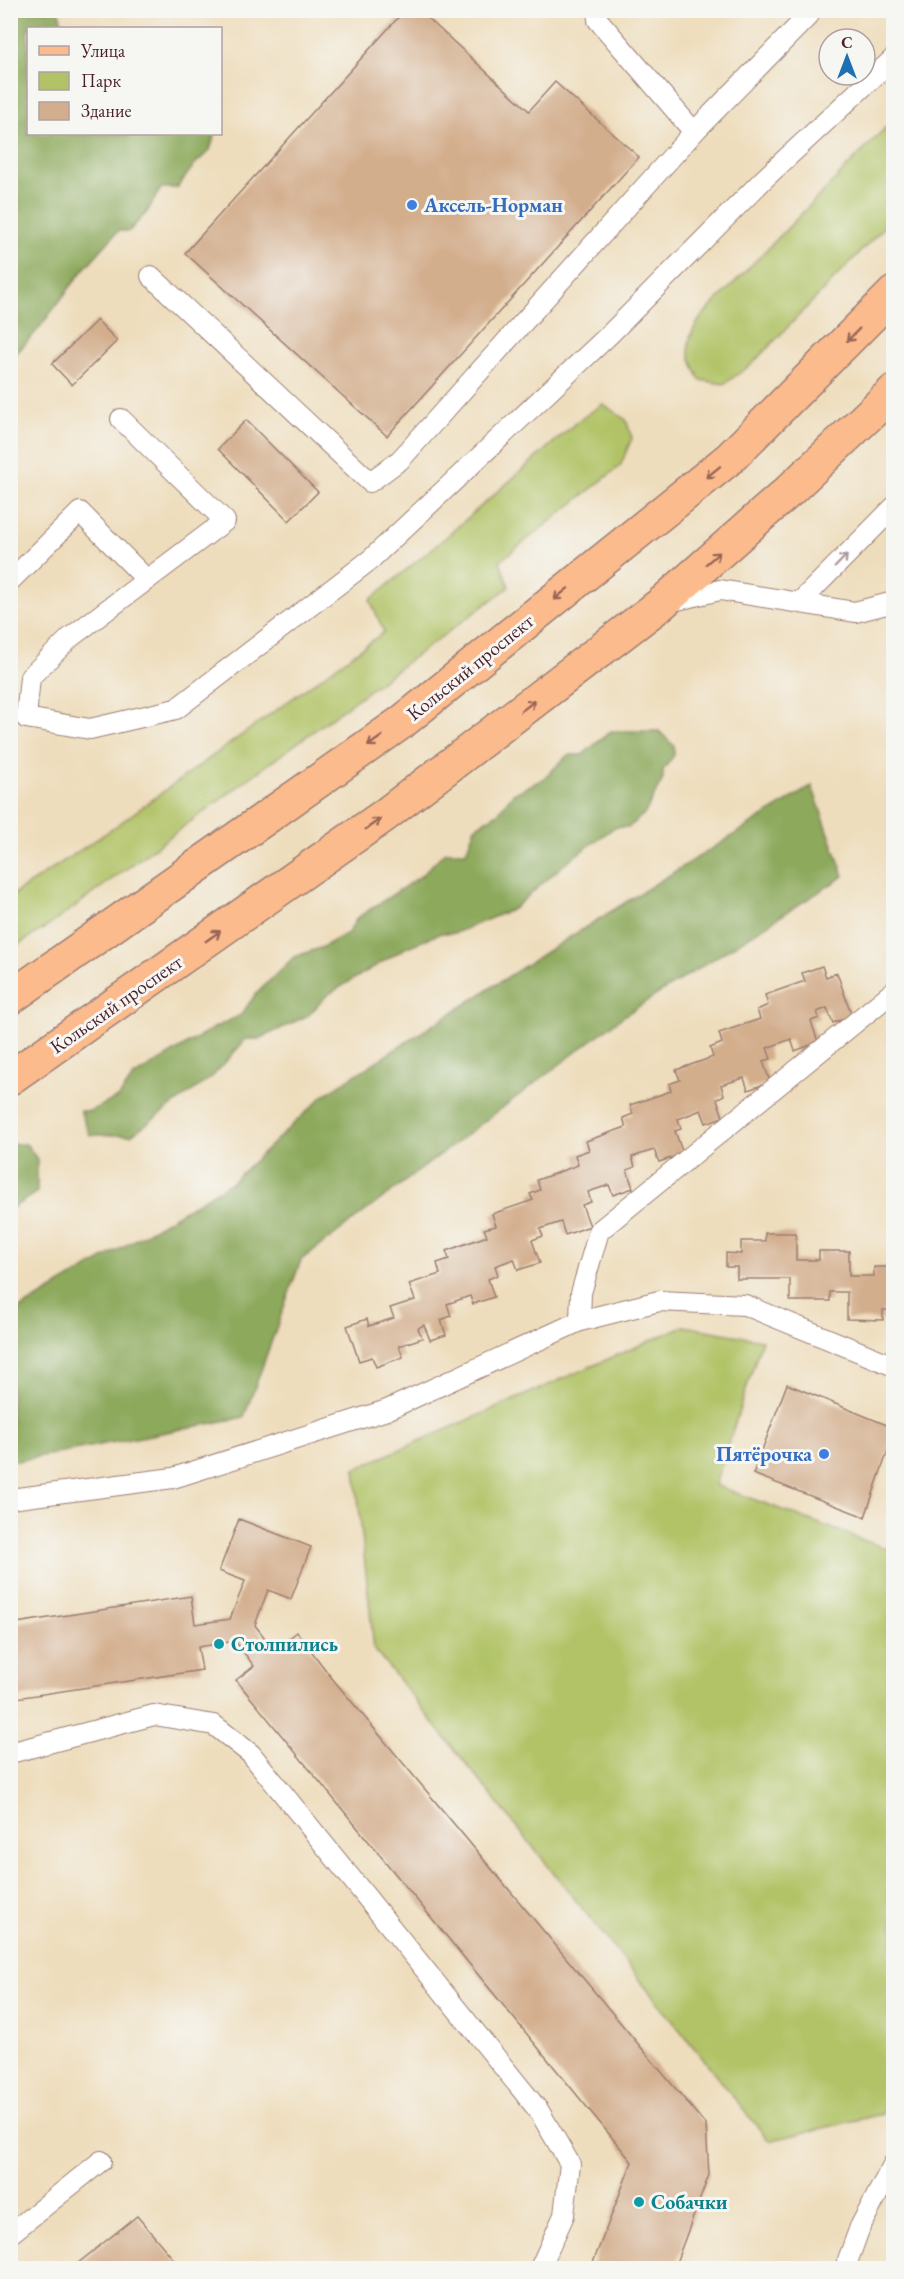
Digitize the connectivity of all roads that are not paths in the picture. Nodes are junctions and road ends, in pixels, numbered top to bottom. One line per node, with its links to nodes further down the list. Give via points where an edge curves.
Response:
1 (809, 12): 4 (lane)
2 (598, 20): 4 (lane)
3 (894, 58): 10 (lane, via 370,560 176,710 90,729 26,718 30,677 71,637)
4 (694, 132): 5 (lane, via 400,460 370,482)
5 (151, 276)
6 (894, 293): 18 (main road, Кольский проспект, one-way to 18, via 730,458 402,722)
7 (894, 391): 14 (main road, Кольский проспект, one-way to 7)
8 (121, 419): 10 (lane, via 225,521)
9 (894, 507): 12 (lane, one-way to 9)
10 (147, 580): 11 (lane, via 80,512)
11 (10, 581)
12 (800, 602): 14 (lane, via 720,590); 15 (lane)
13 (894, 602): 15 (lane)
14 (661, 604): 19 (main road, Кольский проспект, one-way to 14, via 385,815)
15 (855, 612): 16 (lane)
16 (894, 619)
17 (894, 991): 20 (lane, via 599,1231 582,1293)
18 (10, 998)
19 (10, 1078)
20 (580, 1321): 21 (lane, via 659,1301 745,1305); 22 (lane, via 387,1410 173,1478)
21 (894, 1366)
22 (10, 1499)
23 (10, 1753): 27 (lane, via 154,1715 214,1725 251,1754 539,2111 570,2164 564,2215)
24 (101, 2161): 26 (lane)
25 (894, 2163): 28 (lane, via 860,2227)
26 (10, 2234)
27 (540, 2268)
28 (845, 2268)

